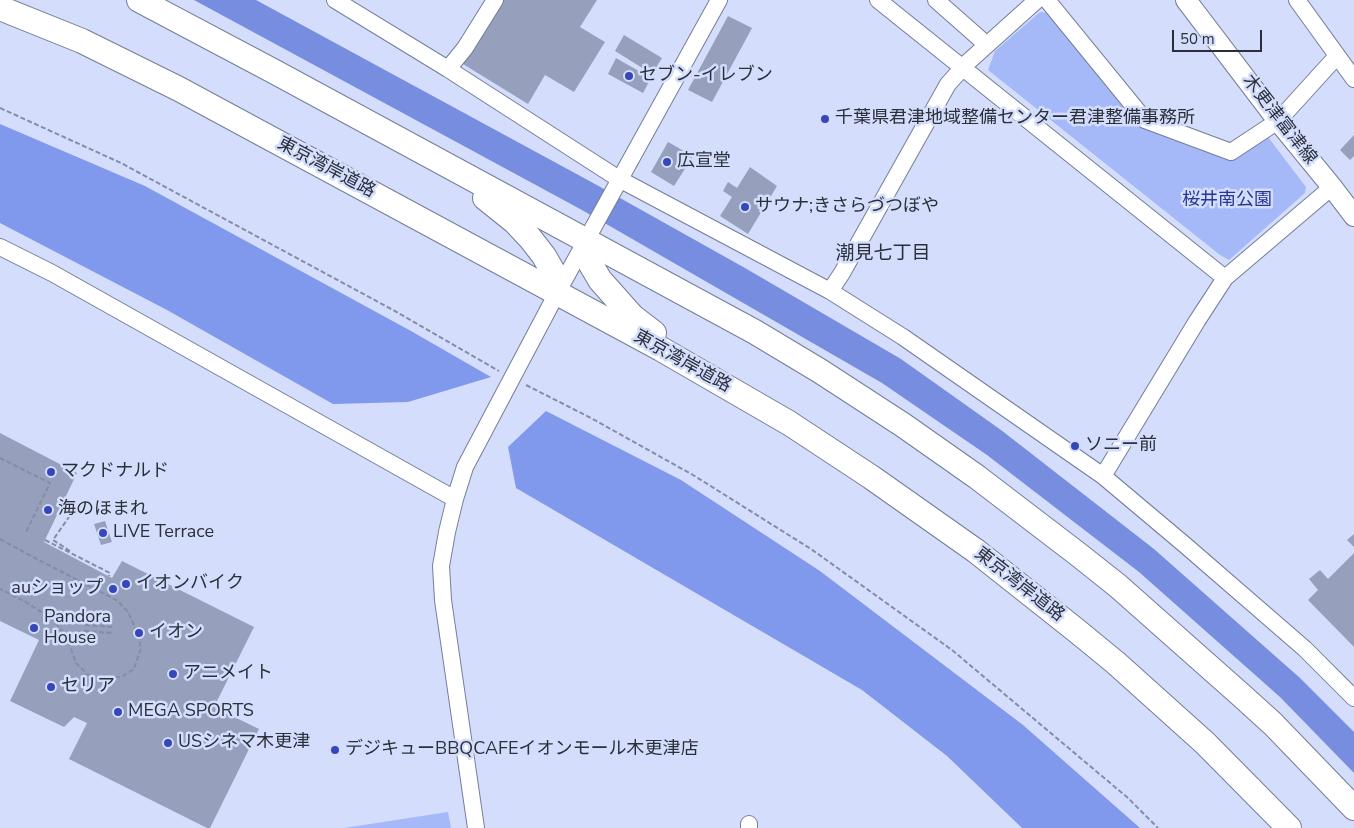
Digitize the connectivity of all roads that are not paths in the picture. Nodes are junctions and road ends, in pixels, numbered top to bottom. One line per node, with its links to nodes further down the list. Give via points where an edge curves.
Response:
1 (139, 0): 18 (highway)
2 (335, 0): 15 (street)
3 (495, 0): 15 (street)
4 (719, 0): 19 (street)
5 (878, 0): 14 (street)
6 (936, 0): 12 (street)
7 (1037, 0): 12 (street)
8 (1047, 0): 17 (street, via 1145,120 1231,152)
9 (1186, 0): 17 (main road, 木更津富津線)
10 (1297, 0): 13 (street)
11 (0, 8): 26 (highway, 東京湾岸道路, via 82,41 170,84)
12 (988, 45): 14 (street)
13 (1337, 56): 16 (street); 17 (street)
14 (963, 68): 24 (street); 25 (street, via 948,84)
15 (448, 69): 19 (street)
16 (1354, 79)
17 (1278, 121): 20 (main road, 木更津富津線)
18 (388, 133): 22 (highway); 26 (highway, via 489,200 515,222 549,265 556,277)
19 (619, 179): 22 (street); 25 (street)
20 (1332, 187): 21 (main road, 木更津富津線); 24 (street)
21 (1354, 216)
22 (586, 240): 26 (street); 27 (highway, via 586,252 600,280 632,316); 31 (highway, via 820,371 977,477 1156,618 1266,718)
23 (0, 248): 29 (street, via 52,273)
24 (1225, 278): 28 (street)
25 (830, 292): 28 (street, via 903,337)
26 (557, 293): 27 (highway, 東京湾岸道路); 29 (street, via 466,467)
27 (750, 400): 33 (highway, 東京湾岸道路, via 871,477 1042,602 1206,743)
28 (1103, 476): 30 (street, via 1305,649)
29 (455, 499): 32 (street, via 441,566 443,600)
30 (1354, 698)
31 (1354, 808)
32 (476, 828)
33 (1289, 828)

